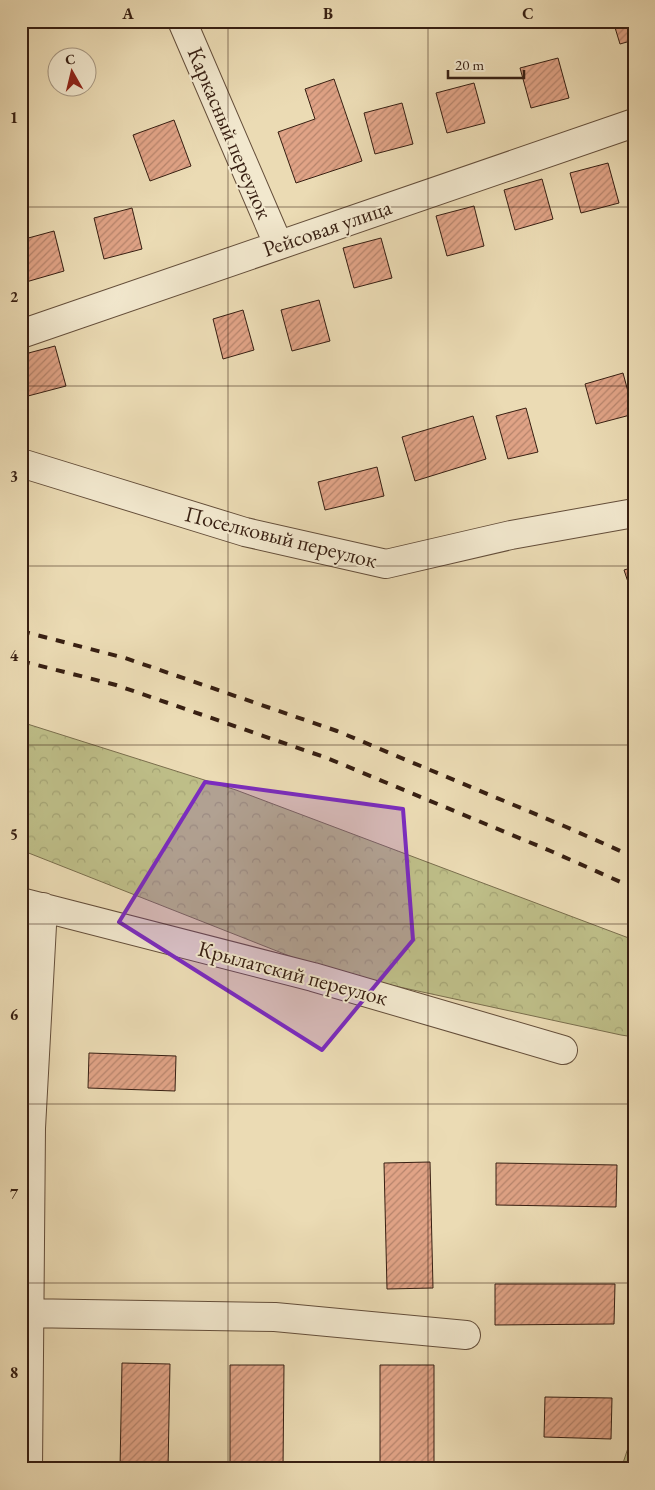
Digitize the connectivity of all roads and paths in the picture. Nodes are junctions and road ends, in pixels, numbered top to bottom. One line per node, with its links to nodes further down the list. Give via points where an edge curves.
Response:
1 (182, 21): 3 (street, Каркасный переулок)
2 (634, 123): 3 (street, Рейсовая улица)
3 (278, 244): 4 (street, Рейсовая улица)
4 (21, 334)
5 (21, 463): 6 (street, Поселковый переулок, via 245,532 386,564 511,535)
6 (634, 513)
7 (32, 904): 8 (street, Крылатский переулок, via 313,977); 9 (street)
8 (563, 1050)
9 (26, 1128): 10 (street)
10 (25, 1313): 11 (street, via 275,1317); 12 (street)
11 (466, 1335)
12 (28, 1469)

